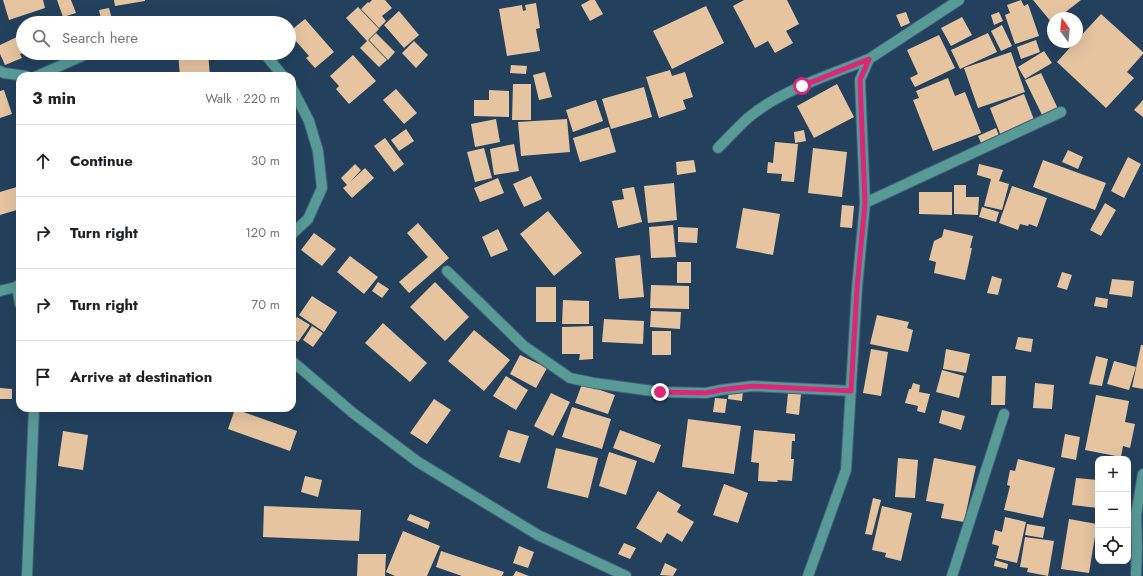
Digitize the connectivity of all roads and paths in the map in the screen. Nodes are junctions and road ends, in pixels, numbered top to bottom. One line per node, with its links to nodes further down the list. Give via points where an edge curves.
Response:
1 (959, 0): 2 (street)
2 (869, 59): 11 (street, via 802,86 767,105 749,118); 12 (street, via 860,80)
3 (73, 60): 6 (street)
4 (270, 60): 7 (street)
5 (0, 71): 8 (street)
6 (46, 72)
7 (280, 72)
8 (16, 75)
9 (296, 96): 13 (street, via 309,121 318,151 322,188 308,219)
10 (1061, 112): 12 (street)
11 (718, 148)
12 (865, 203): 18 (street)
13 (296, 230)
14 (447, 272): 18 (street, via 524,346 570,378 660,392 706,393 753,386)
15 (16, 287): 16 (street)
16 (0, 291)
17 (296, 364): 24 (street, via 353,413 418,462 538,535)
18 (851, 391): 25 (street, via 846,470)
19 (34, 412): 23 (street)
20 (1004, 414): 26 (street)
21 (1143, 474): 22 (street, via 1136,515)
22 (1137, 574)
23 (27, 576)
24 (626, 576)
25 (808, 576)
26 (952, 576)

